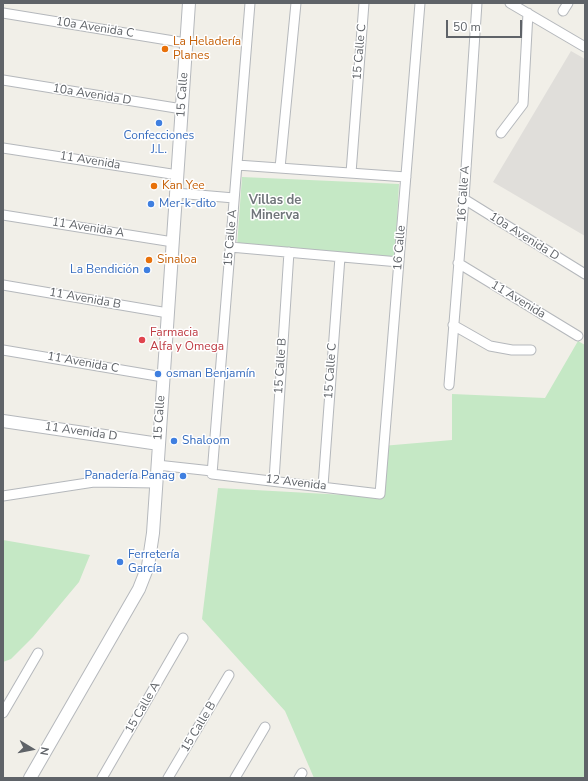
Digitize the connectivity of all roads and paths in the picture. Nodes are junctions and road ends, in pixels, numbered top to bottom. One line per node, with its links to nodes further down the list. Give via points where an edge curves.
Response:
1 (189, 3): 10 (street, 15 Calle)
2 (250, 3): 16 (street, 15 Calle A)
3 (296, 3): 17 (street)
4 (364, 3): 18 (street, 15 Calle C)
5 (420, 3): 20 (street, 16 Calle)
6 (477, 3): 23 (street, 16 Calle A)
7 (510, 3): 9 (street)
8 (3, 13): 10 (street, 10a Avenida C)
9 (528, 13): 11 (street); 14 (street, via 523,104)
10 (186, 43): 13 (street, 15 Calle)
11 (585, 47)
12 (3, 80): 13 (street, 10a Avenida D)
13 (182, 109): 19 (street, 15 Calle)
14 (501, 133)
15 (3, 148): 19 (street, 11 Avenida)
16 (237, 164): 17 (street); 22 (street, 15 Calle A)
17 (280, 168): 18 (street)
18 (351, 173): 20 (street)
19 (178, 175): 21 (street, 15 Calle)
20 (406, 177): 29 (street, 16 Calle)
21 (176, 193): 22 (street); 25 (street, 15 Calle)
22 (234, 198): 26 (street, 15 Calle A)
23 (464, 199): 30 (street, 16 Calle A); 31 (street, 10a Avenida D)
24 (3, 215): 25 (street, 11 Avenida A)
25 (173, 242): 33 (street, 15 Calle)
26 (230, 246): 27 (street); 43 (street, 15 Calle A)
27 (289, 252): 28 (street); 44 (street, 15 Calle B)
28 (340, 257): 29 (street); 46 (street, 15 Calle C)
29 (399, 262): 47 (street, 16 Calle)
30 (458, 264): 34 (street, 16 Calle A); 35 (street, 11 Avenida)
31 (585, 274)
32 (3, 285): 33 (street, 11 Avenida B)
33 (168, 313): 38 (street, 15 Calle)
34 (453, 325): 37 (street, via 490,346); 39 (street, 16 Calle A)
35 (578, 336)
36 (3, 350): 38 (street, 11 Avenida C)
37 (531, 350)
38 (163, 377): 41 (street, 15 Calle)
39 (449, 385)
40 (3, 421): 41 (street, 11 Avenida D)
41 (159, 444): 42 (street, 15 Calle)
42 (157, 465): 43 (street, 12 Avenida); 45 (street, 15 Calle)
43 (212, 472): 44 (street, 12 Avenida)
44 (274, 480): 46 (street, 12 Avenida)
45 (156, 483): 48 (street, via 94,482); 54 (street, 15 Calle, via 148,566 139,589)
46 (323, 486): 47 (street, 12 Avenida)
47 (380, 494)
48 (3, 496)
49 (183, 638): 55 (street, 15 Calle A)
50 (38, 653): 52 (street)
51 (229, 675): 56 (street, 15 Calle B)
52 (3, 713)
53 (265, 727): 57 (street)
54 (30, 778)
55 (102, 778)
56 (168, 778)
57 (236, 778)

